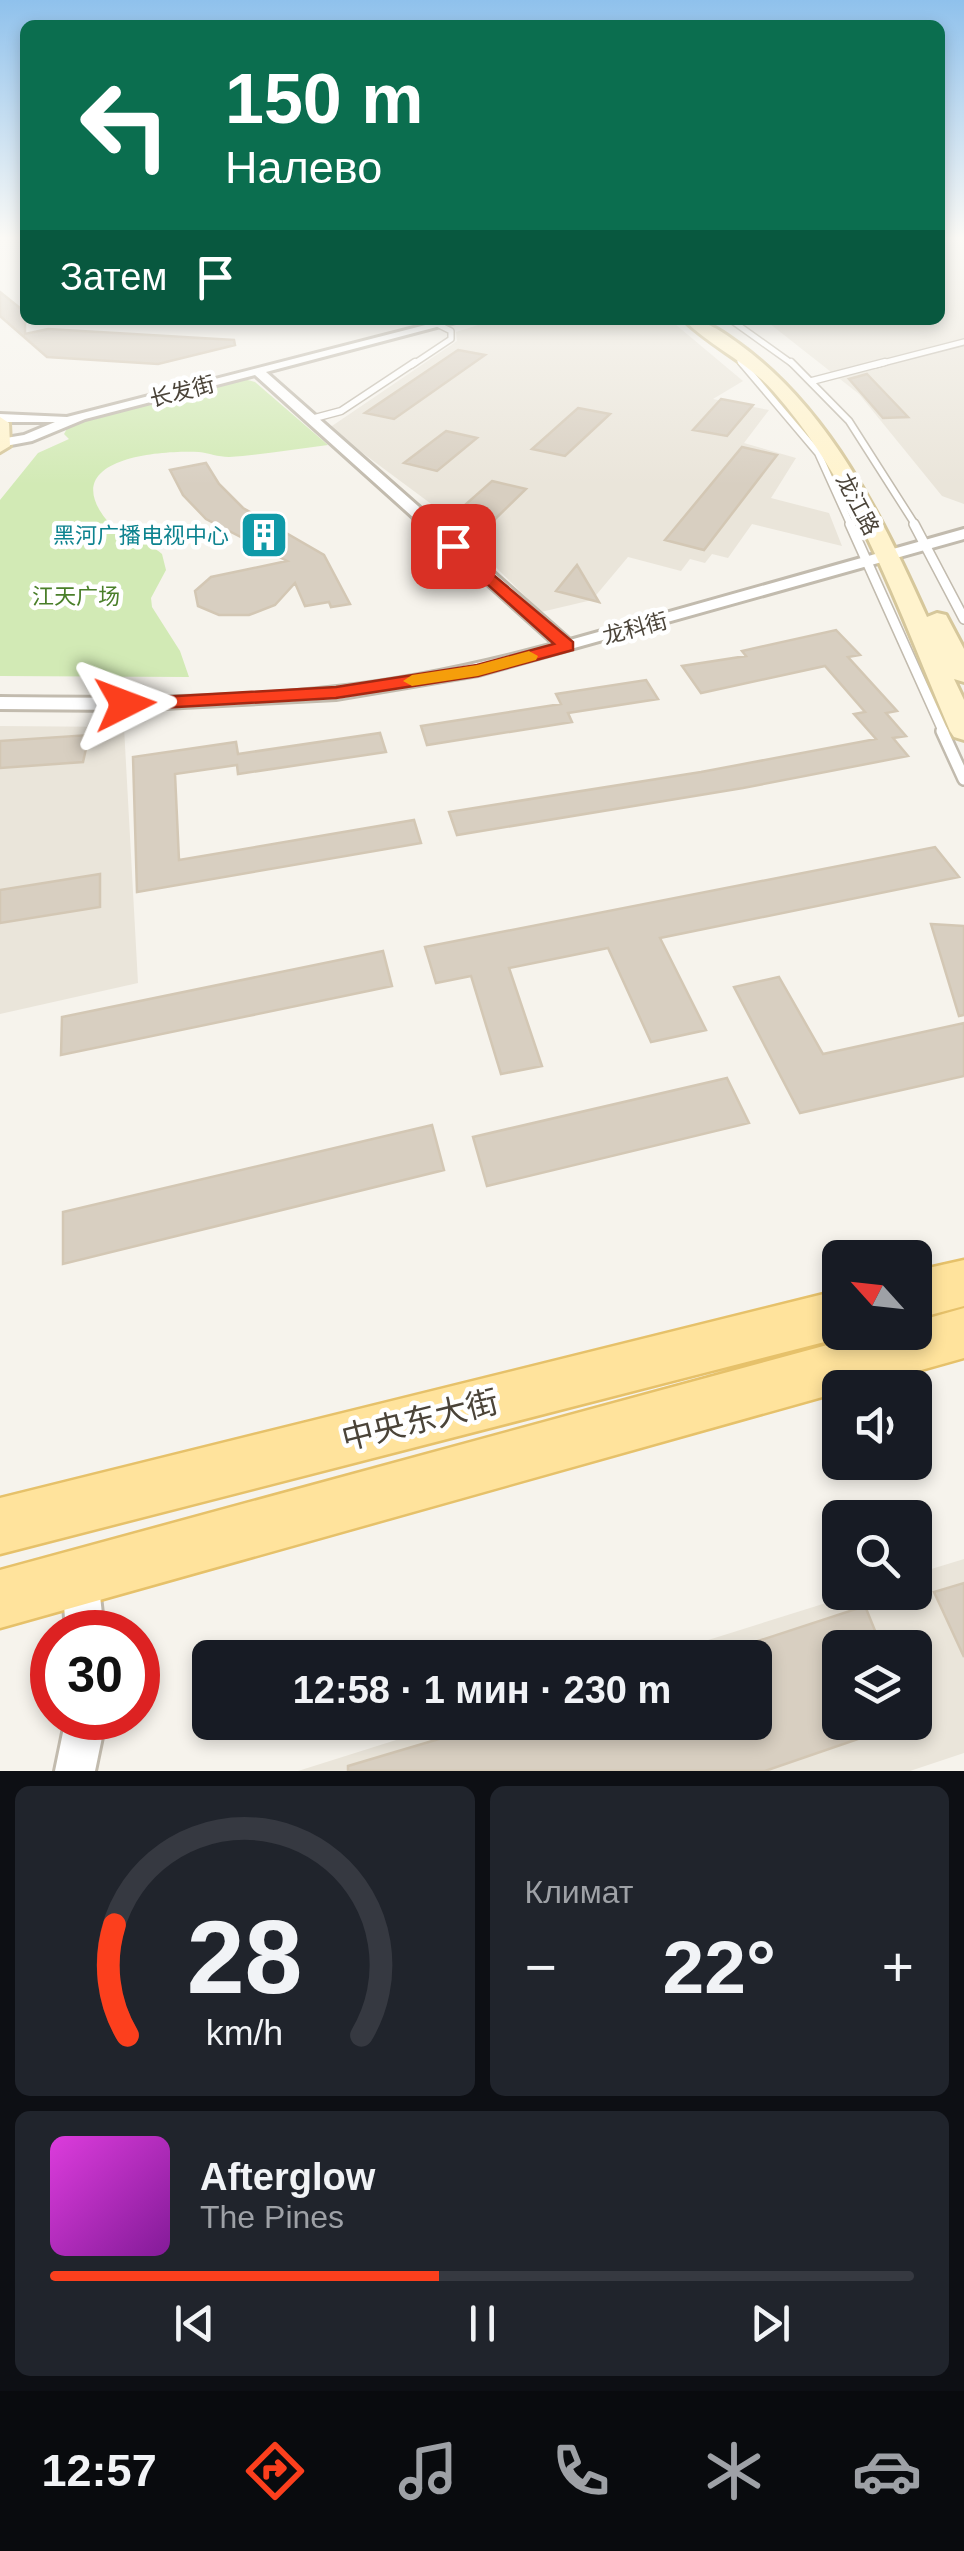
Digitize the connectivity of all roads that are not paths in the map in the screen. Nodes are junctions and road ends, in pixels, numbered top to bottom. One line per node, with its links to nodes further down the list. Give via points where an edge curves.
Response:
1 (439, 325): 7 (street, 长发街); 10 (lane, via 451,338 341,411)
2 (691, 325): 15 (lane, via 748,367 818,453)
3 (700, 325): 15 (street, 龙江路, via 778,385 828,447)
4 (718, 325): 15 (street, 龙江路, via 811,402 846,445)
5 (738, 325): 8 (lane)
6 (964, 342): 8 (lane)
7 (257, 372): 9 (street, 长发街); 10 (street)
8 (812, 381): 14 (lane, via 873,455)
9 (80, 416): 11 (street, 长发街); 12 (street, 长发街)
10 (311, 419): 17 (street)
11 (0, 420): 12 (street)
12 (0, 444)
13 (964, 534): 14 (street, 龙科街)
14 (925, 544): 15 (street, 龙科街); 16 (lane)
15 (886, 558): 17 (street, 龙科街); 18 (street, 龙江路); 20 (street, 龙江路); 21 (lane)
16 (964, 619)
17 (567, 646): 19 (street, 龙科街, via 478,670 336,692 125,704)
18 (964, 674)
19 (0, 703)
20 (964, 731)
21 (964, 780)
22 (964, 1283): 23 (main road)
23 (932, 1291)
24 (822, 1319): 26 (main road, 中央东大街)
25 (964, 1333): 27 (main road)
26 (0, 1526)
27 (80, 1578): 28 (main road); 29 (street)
28 (0, 1600)
29 (84, 1610)
30 (81, 1740): 31 (street)
31 (75, 1771)

